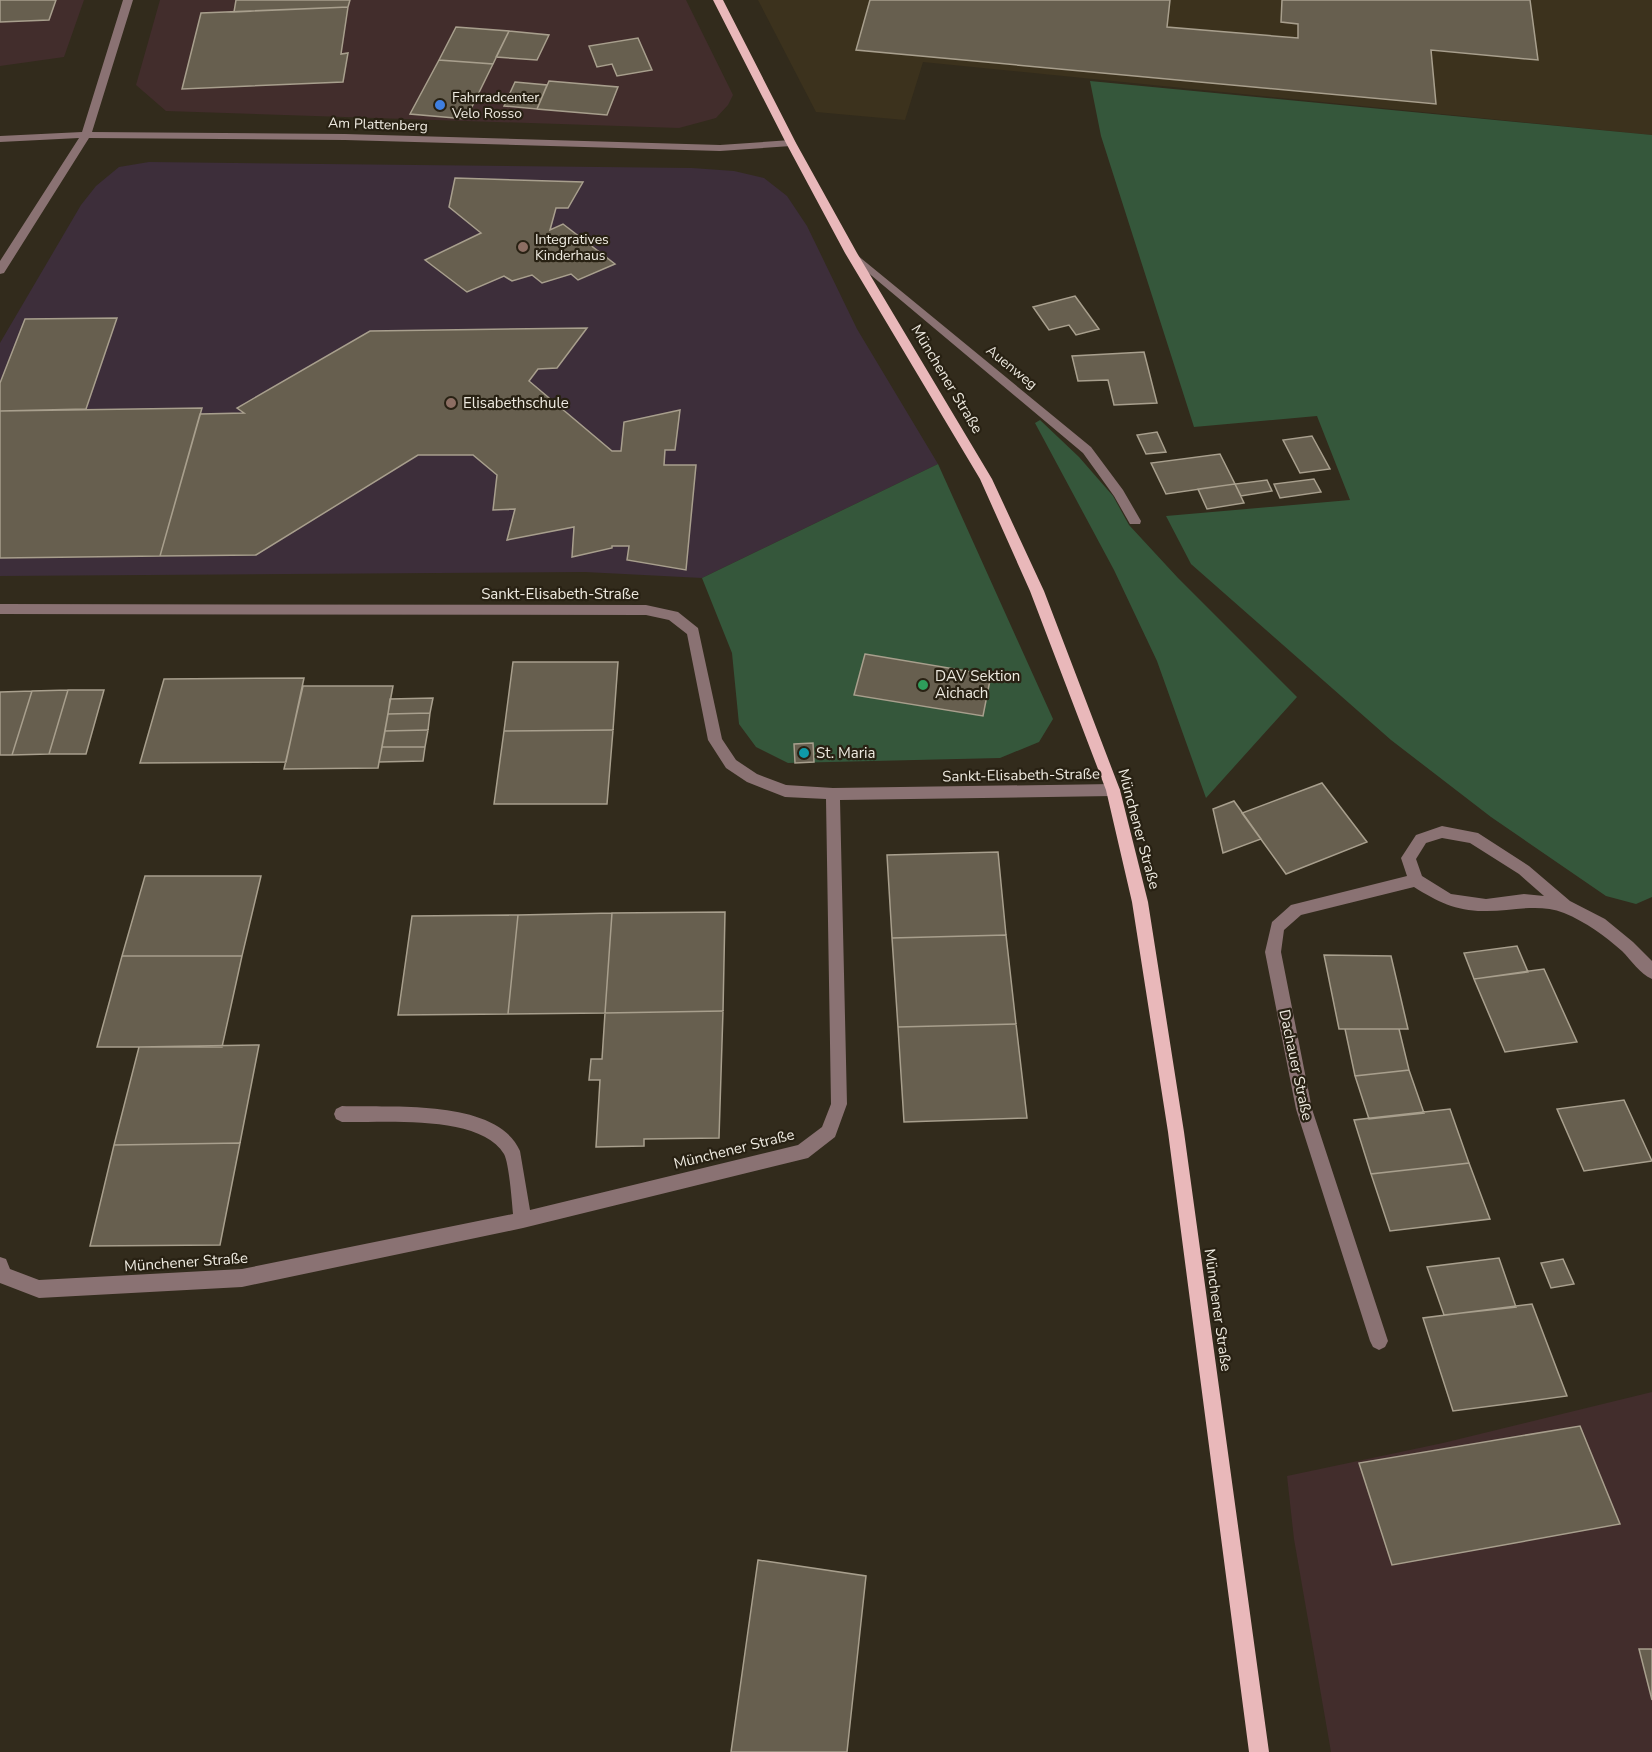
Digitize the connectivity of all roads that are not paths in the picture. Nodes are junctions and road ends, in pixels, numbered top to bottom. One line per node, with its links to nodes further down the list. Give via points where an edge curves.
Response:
1 (128, 0): 3 (street)
2 (718, 0): 5 (main road, Münchener Straße)
3 (86, 135): 4 (street, Am Plattenberg); 5 (street, Am Plattenberg, via 345,137 702,148); 7 (street)
4 (0, 139)
5 (791, 143): 6 (main road, Münchener Straße)
6 (851, 253): 8 (street, Auenweg, via 1087,450); 10 (main road, Münchener Straße, via 986,479 1037,591)
7 (0, 270)
8 (1135, 521)
9 (0, 609): 11 (street, Sankt-Elisabeth-Straße, via 646,610 673,616 693,632 716,740 731,764 752,778 785,791)
10 (1113, 790): 11 (street, Sankt-Elisabeth-Straße); 19 (main road, Münchener Straße, via 1140,902 1176,1132)
11 (833, 794): 16 (street, Münchener Straße, via 839,1104 829,1132 802,1152)
12 (1416, 880): 13 (street, via 1448,900 1485,905 1524,900); 13 (street, via 1408,858 1421,838 1442,832 1473,837 1524,870); 18 (street, Dachauer Straße, via 1296,910 1277,927 1274,952 1304,1109)
13 (1565, 906): 14 (street, via 1600,924)
14 (1652, 972)
15 (342, 1114): 16 (street, via 452,1117 486,1127 512,1151)
16 (523, 1220): 17 (street, Münchener Straße, via 242,1278 39,1289 2,1275)
17 (0, 1265)
18 (1379, 1341)
19 (1259, 1752)

